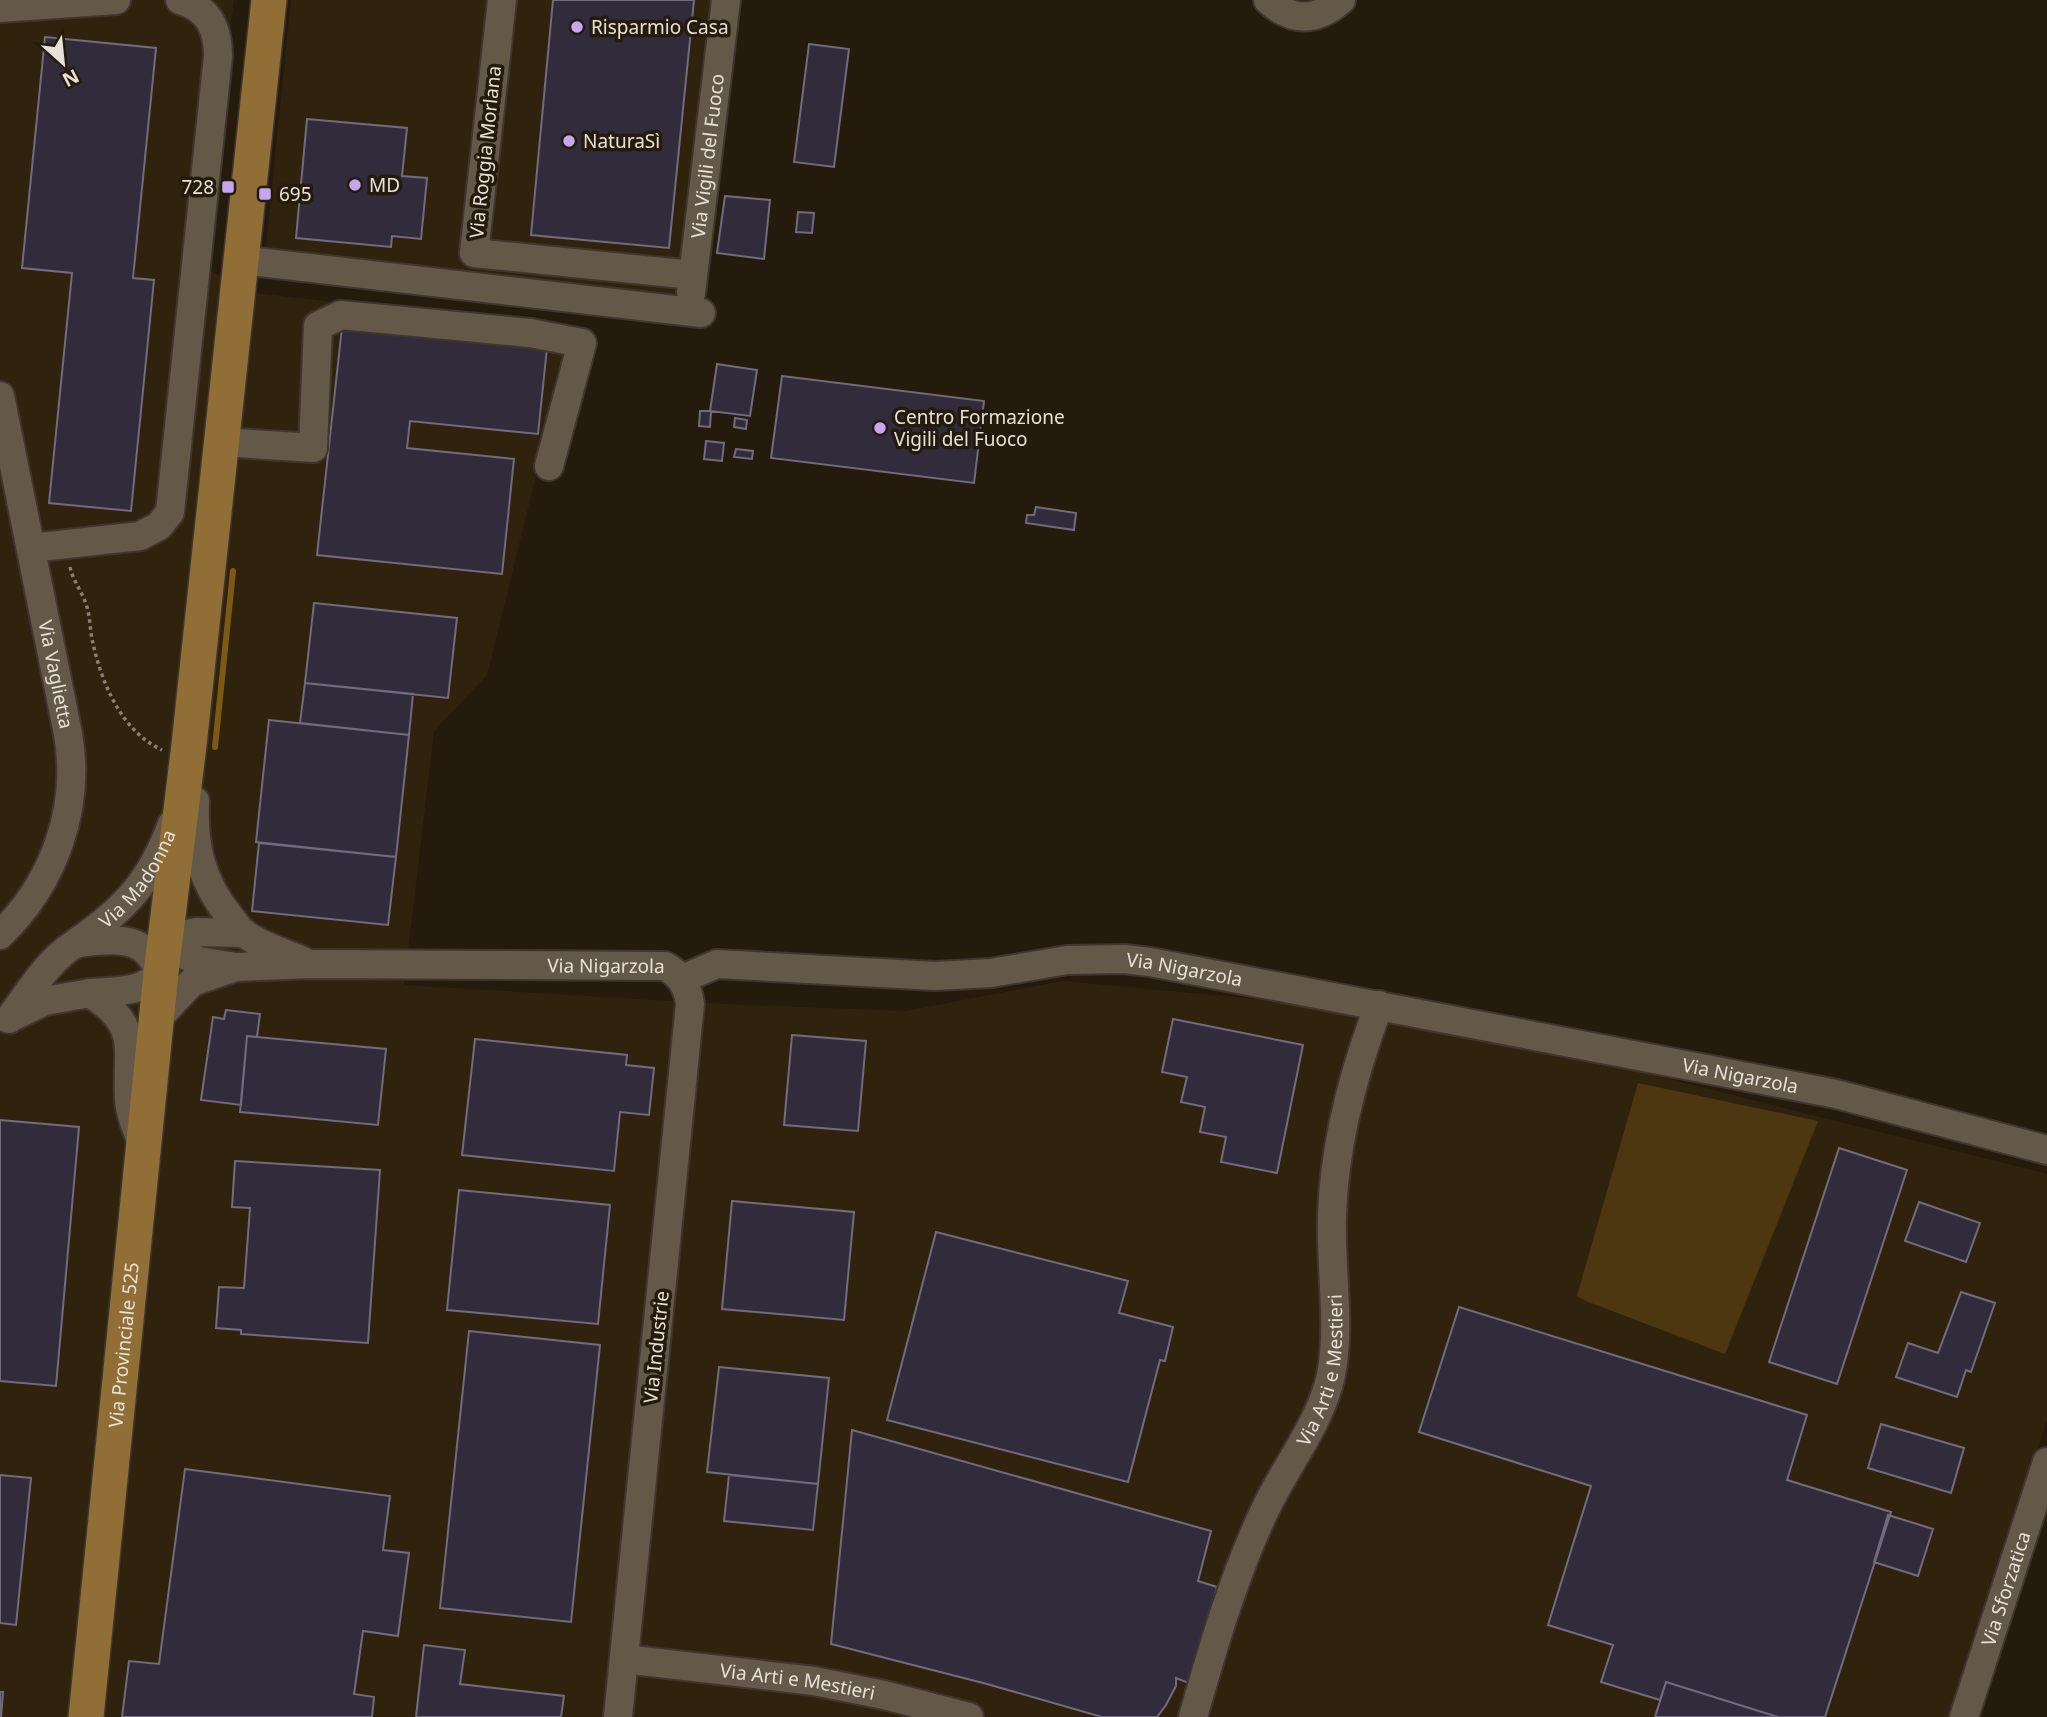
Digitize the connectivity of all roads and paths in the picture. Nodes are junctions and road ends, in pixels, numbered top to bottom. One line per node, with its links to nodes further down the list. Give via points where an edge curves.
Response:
1 (116, 0): 8 (street)
2 (180, 0): 14 (street, via 208,16 218,48 170,512 159,526 140,536)
3 (269, 0): 9 (main road, Via Provinciale 525)
4 (502, 0): 10 (street, Via Roggia Morlana, via 474,253)
5 (726, 0): 10 (street, Via Vigili del Fuoco)
6 (1268, 0): 7 (street, via 1282,12 1298,17 1315,16)
7 (1341, 0)
8 (0, 8)
9 (241, 260): 10 (street, Via Vigili del Fuoco, via 695,313); 12 (main road, Via Provinciale 525)
10 (693, 275)
11 (0, 396): 14 (street, Via Vaglietta)
12 (221, 442): 13 (street, via 313,448 318,326 341,315 530,333 582,343); 16 (main road, Via Provinciale 525)
13 (549, 466)
14 (31, 548): 19 (street, Via Vaglietta, via 70,743 72,783 60,841 48,871 30,903)
15 (72, 575): 16 (path, via 86,606 105,681 121,713 148,743)
16 (176, 748): 17 (main road, Via Provinciale 525); 18 (street, Via Nigarzola, via 195,783 200,866)
17 (182, 799): 20 (street, Via Madonna, via 163,848 143,882 118,911); 21 (main road, Via Provinciale 525)
18 (243, 933): 21 (street, Via Nigarzola, via 196,932); 22 (street, Via Nigarzola)
19 (0, 936)
20 (75, 943): 21 (street, Via Madonna, via 135,943 150,954); 28 (street, Via Madonna, via 41,976)
21 (163, 956): 23 (street, Via Nigarzola); 25 (street, Via Madonna, via 146,985); 27 (main road, Via Provinciale 525)
22 (312, 964): 23 (street, Via Nigarzola); 24 (street, Via Nigarzola, via 665,966)
23 (236, 967): 27 (street, Via Nigarzola, via 192,982)
24 (682, 979): 26 (street, Via Nigarzola, via 717,964 935,976 991,973 1068,960 1124,959); 32 (street, Via Industrie, via 691,1004)
25 (90, 993): 28 (street, Via Madonna, via 45,1001); 29 (street, via 114,1010 126,1031 129,1101)
26 (1379, 1005): 30 (street, Via Nigarzola, via 1836,1094); 36 (street, Via Arti e Mestieri, via 1337,1159 1332,1216 1334,1337 1328,1385 1246,1552)
27 (156, 1020): 29 (main road, Via Provinciale 525)
28 (5, 1022)
29 (144, 1147): 33 (main road, Via Provinciale 525)
30 (2047, 1150)
31 (2047, 1462): 37 (street, Via Sforzatica)
32 (624, 1659): 34 (street, Via Industrie); 35 (street, Via Arti e Mestieri, via 814,1681)
33 (86, 1717)
34 (618, 1717)
35 (969, 1717)
36 (1193, 1717)
37 (1964, 1717)

